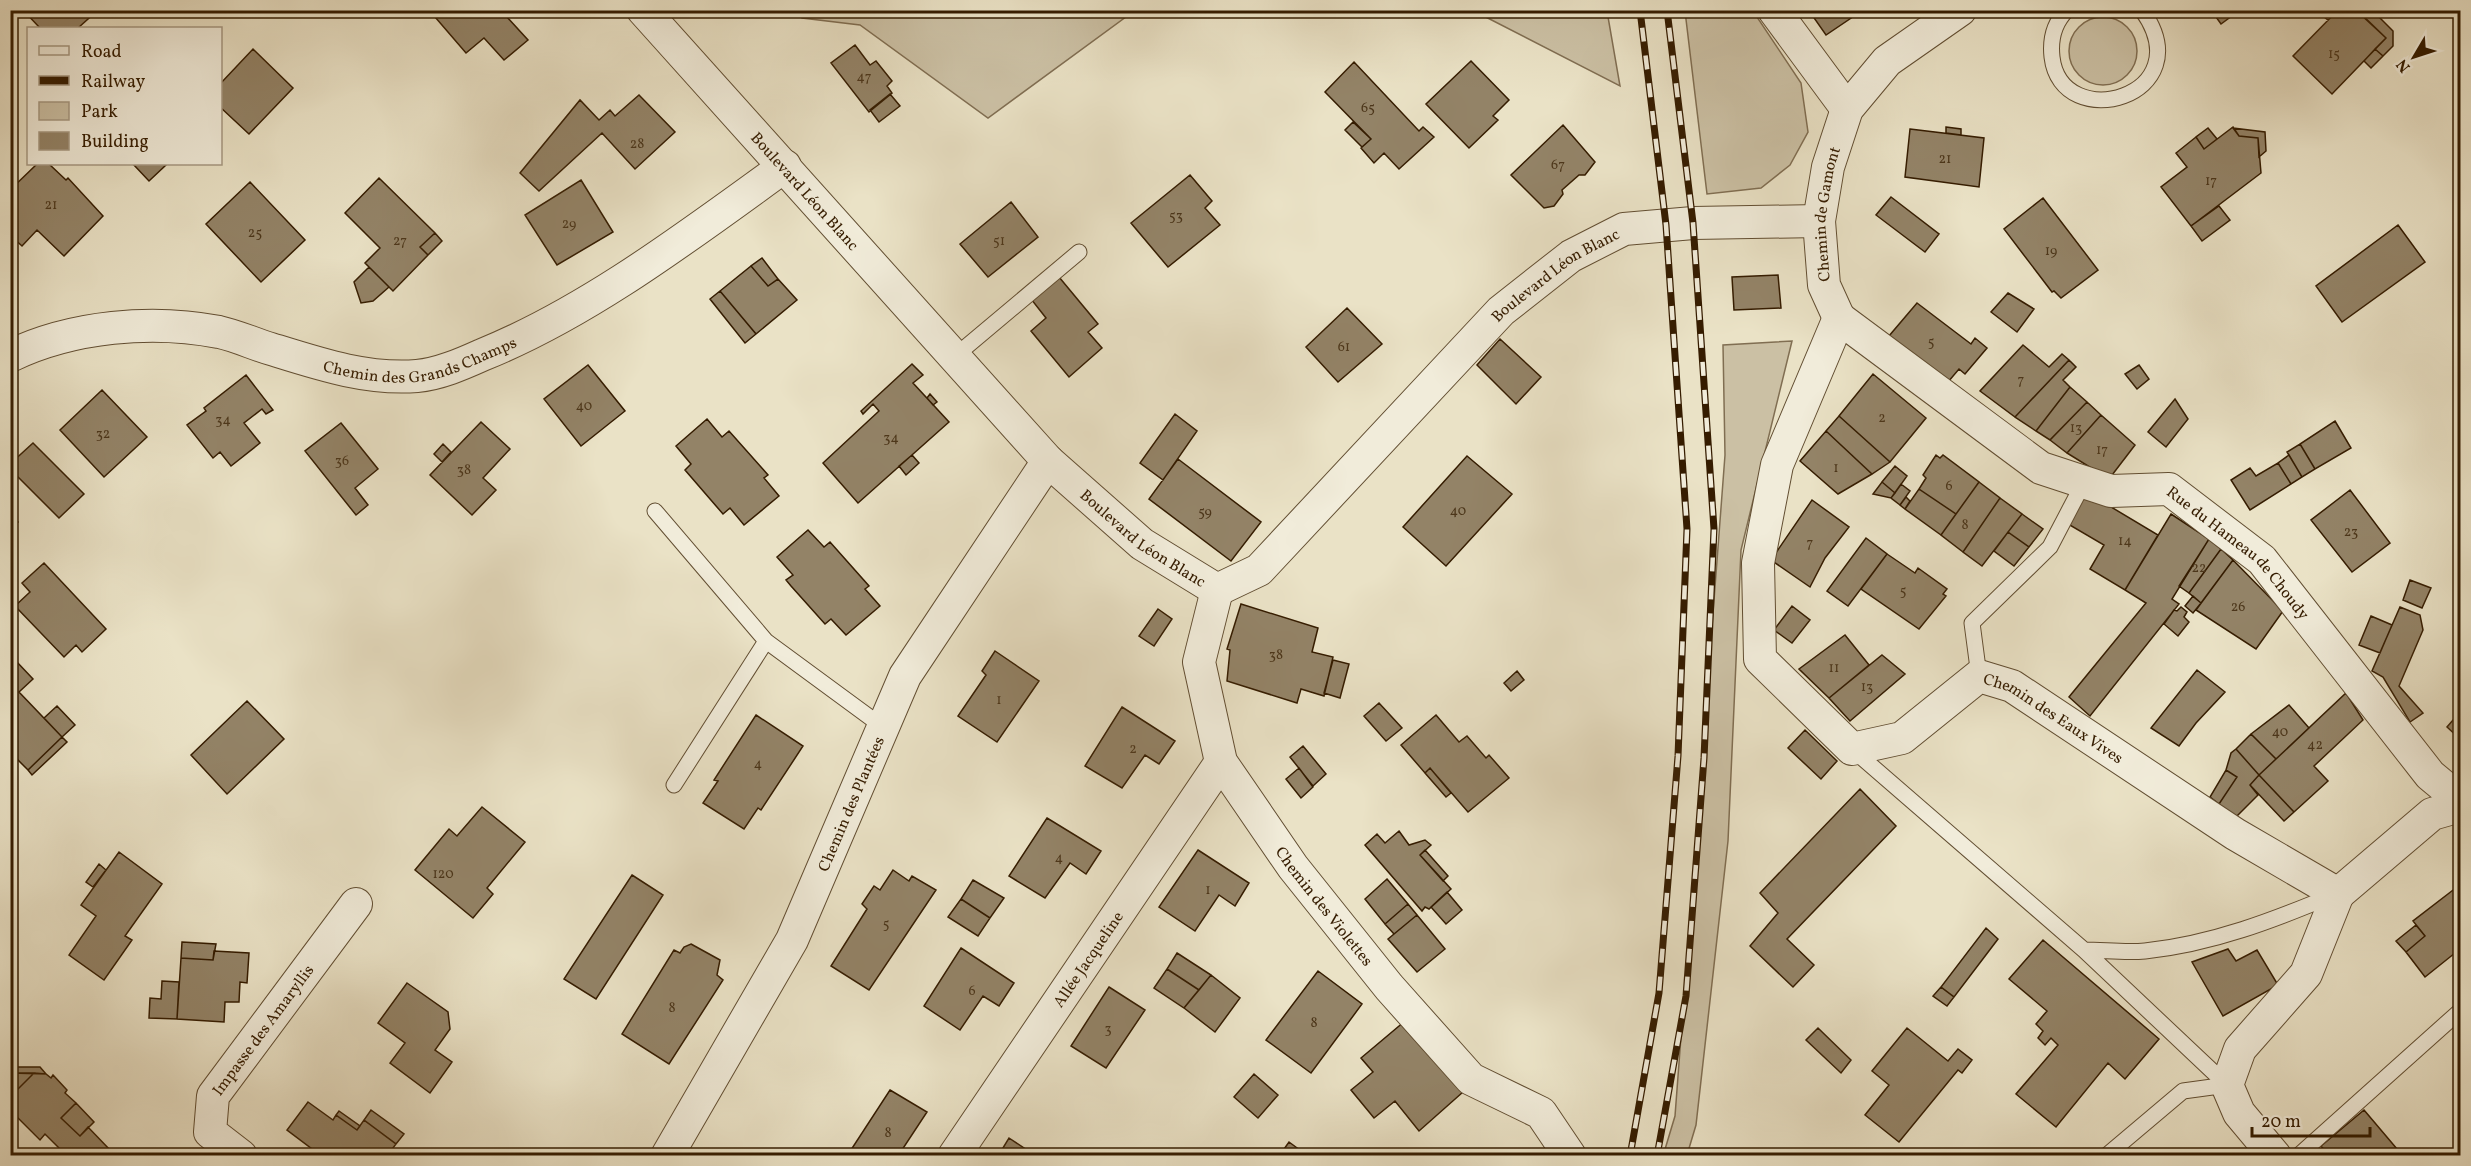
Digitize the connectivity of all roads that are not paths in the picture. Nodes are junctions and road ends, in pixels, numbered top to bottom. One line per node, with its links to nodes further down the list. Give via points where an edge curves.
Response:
1 (643, 10): 7 (street, Boulevard Léon Blanc)
2 (1774, 10): 6 (street)
3 (1960, 10): 6 (street, Chemin de Gamont, via 1887,61)
4 (2067, 10): 5 (lane, via 2054,30 2053,63 2071,89 2085,98 2102,101 2135,92 2148,79 2156,62 2157,44)
5 (2142, 10)
6 (1846, 109): 8 (street, Chemin de Gamont, via 1828,166)
7 (785, 166): 11 (street, Chemin des Grands Champs, via 696,230 571,310 506,346 420,375 360,374 221,333 169,326 61,337); 12 (street, Boulevard Léon Blanc)
8 (1819, 220): 10 (street, Chemin de Gamont, via 1824,285); 16 (street, Boulevard Léon Blanc, via 1693,222 1624,229 1572,256 1501,311 1259,570)
9 (1079, 252): 12 (lane)
10 (1839, 318): 14 (street, Rue du Hameau de Choudy, via 2041,468); 20 (street, via 1777,465 1758,563 1760,659)
11 (10, 356)
12 (954, 357): 13 (street, Boulevard Léon Blanc)
13 (1048, 460): 16 (street, Boulevard Léon Blanc, via 1142,544); 19 (street, Chemin des Plantées, via 905,676)
14 (2084, 482): 18 (lane, via 2050,547 1972,623); 23 (street, Rue du Hameau de Choudy, via 2111,491 2169,489 2262,560 2430,775)
15 (655, 511): 17 (lane)
16 (1216, 590): 21 (street, Chemin des Violettes, via 1199,662)
17 (766, 641): 19 (lane); 22 (lane)
18 (1979, 676): 20 (street, Chemin des Eaux Vives, via 1902,738); 25 (street, Chemin des Eaux Vives, via 2012,686 2235,834)
19 (883, 727): 32 (street, Chemin des Plantées, via 792,940)
20 (1852, 749): 27 (lane)
21 (1221, 762): 33 (street, Allée Jacqueline); 34 (street, Chemin des Violettes, via 1293,867 1389,987 1471,1079 1540,1113)
22 (674, 784)
23 (2460, 800)
24 (2460, 806): 25 (street, via 2432,814)
25 (2338, 894): 27 (lane, via 2219,938 2144,951); 29 (street, via 2306,974 2240,1049)
26 (356, 904): 31 (street, Impasse des Amaryllis, via 213,1096 210,1132)
27 (2084, 950): 29 (lane)
28 (2460, 1011): 36 (lane)
29 (2227, 1085): 30 (street, via 2239,1113); 35 (lane, via 2183,1091)
30 (2269, 1153)
31 (241, 1155)
32 (667, 1155)
33 (954, 1155)
34 (1570, 1155)
35 (2106, 1155)
36 (2298, 1155)

